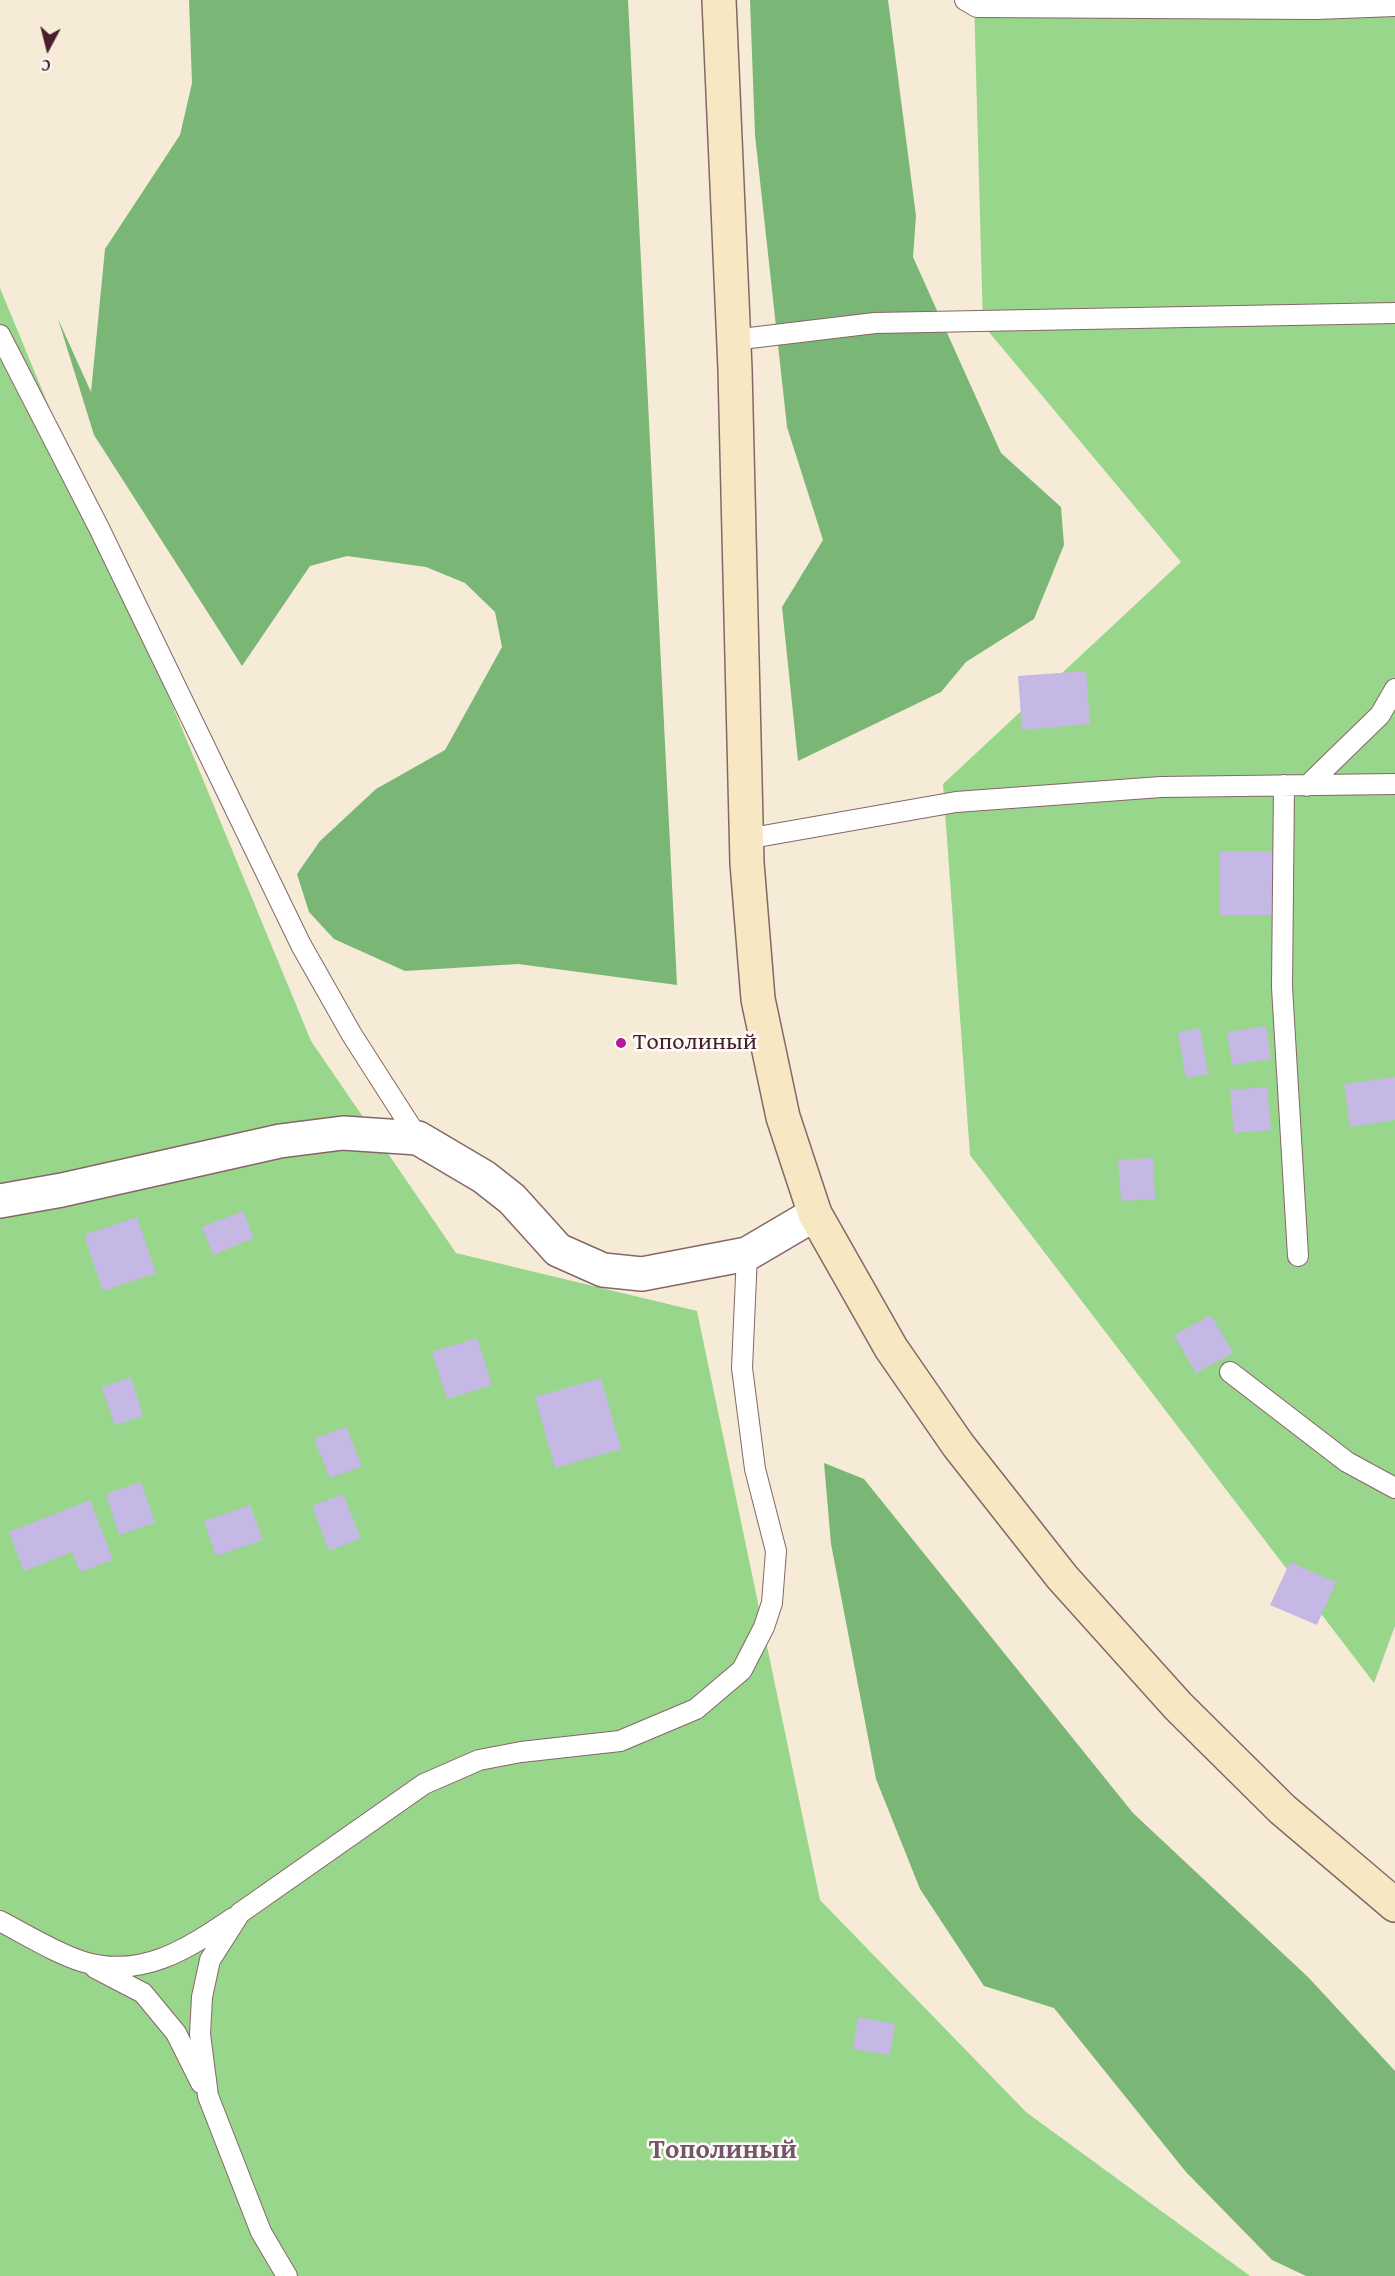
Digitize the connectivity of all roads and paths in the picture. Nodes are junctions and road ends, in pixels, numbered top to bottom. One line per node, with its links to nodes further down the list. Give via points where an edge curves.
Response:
1 (719, 0): 6 (street)
2 (965, 0): 3 (lane, via 977,7)
3 (1395, 6)
4 (1395, 313): 6 (lane, via 875,323)
5 (0, 335): 12 (lane, via 104,538 301,945 352,1035)
6 (733, 340): 11 (street)
7 (1395, 689): 10 (lane, via 1380,715)
8 (1395, 784): 10 (lane)
9 (1284, 785): 10 (lane); 11 (lane, via 1161,787 956,802); 16 (lane, via 1282,987)
10 (1307, 786)
11 (746, 840): 14 (street, via 758,999 783,1117)
12 (418, 1138): 13 (street, via 343,1133 279,1141); 15 (street, via 484,1177 512,1199 558,1250 603,1270 642,1274)
13 (0, 1201)
14 (815, 1214): 15 (street); 19 (street, via 891,1348 958,1445 1062,1577 1178,1706 1282,1809)
15 (747, 1254): 20 (lane, via 742,1368 755,1469 776,1551 772,1603 742,1670 696,1709 620,1741 479,1760 424,1784)
16 (1298, 1256)
17 (1230, 1372): 18 (lane, via 1347,1462)
18 (1395, 1488)
19 (1395, 1905)
20 (240, 1913): 22 (lane, via 160,1960 129,1968); 23 (lane, via 210,1960 202,1997 200,2034)
21 (0, 1921): 22 (lane)
22 (84, 1962): 23 (lane, via 143,1993 176,2033)
23 (208, 2096): 24 (lane, via 261,2232)
24 (287, 2276)

